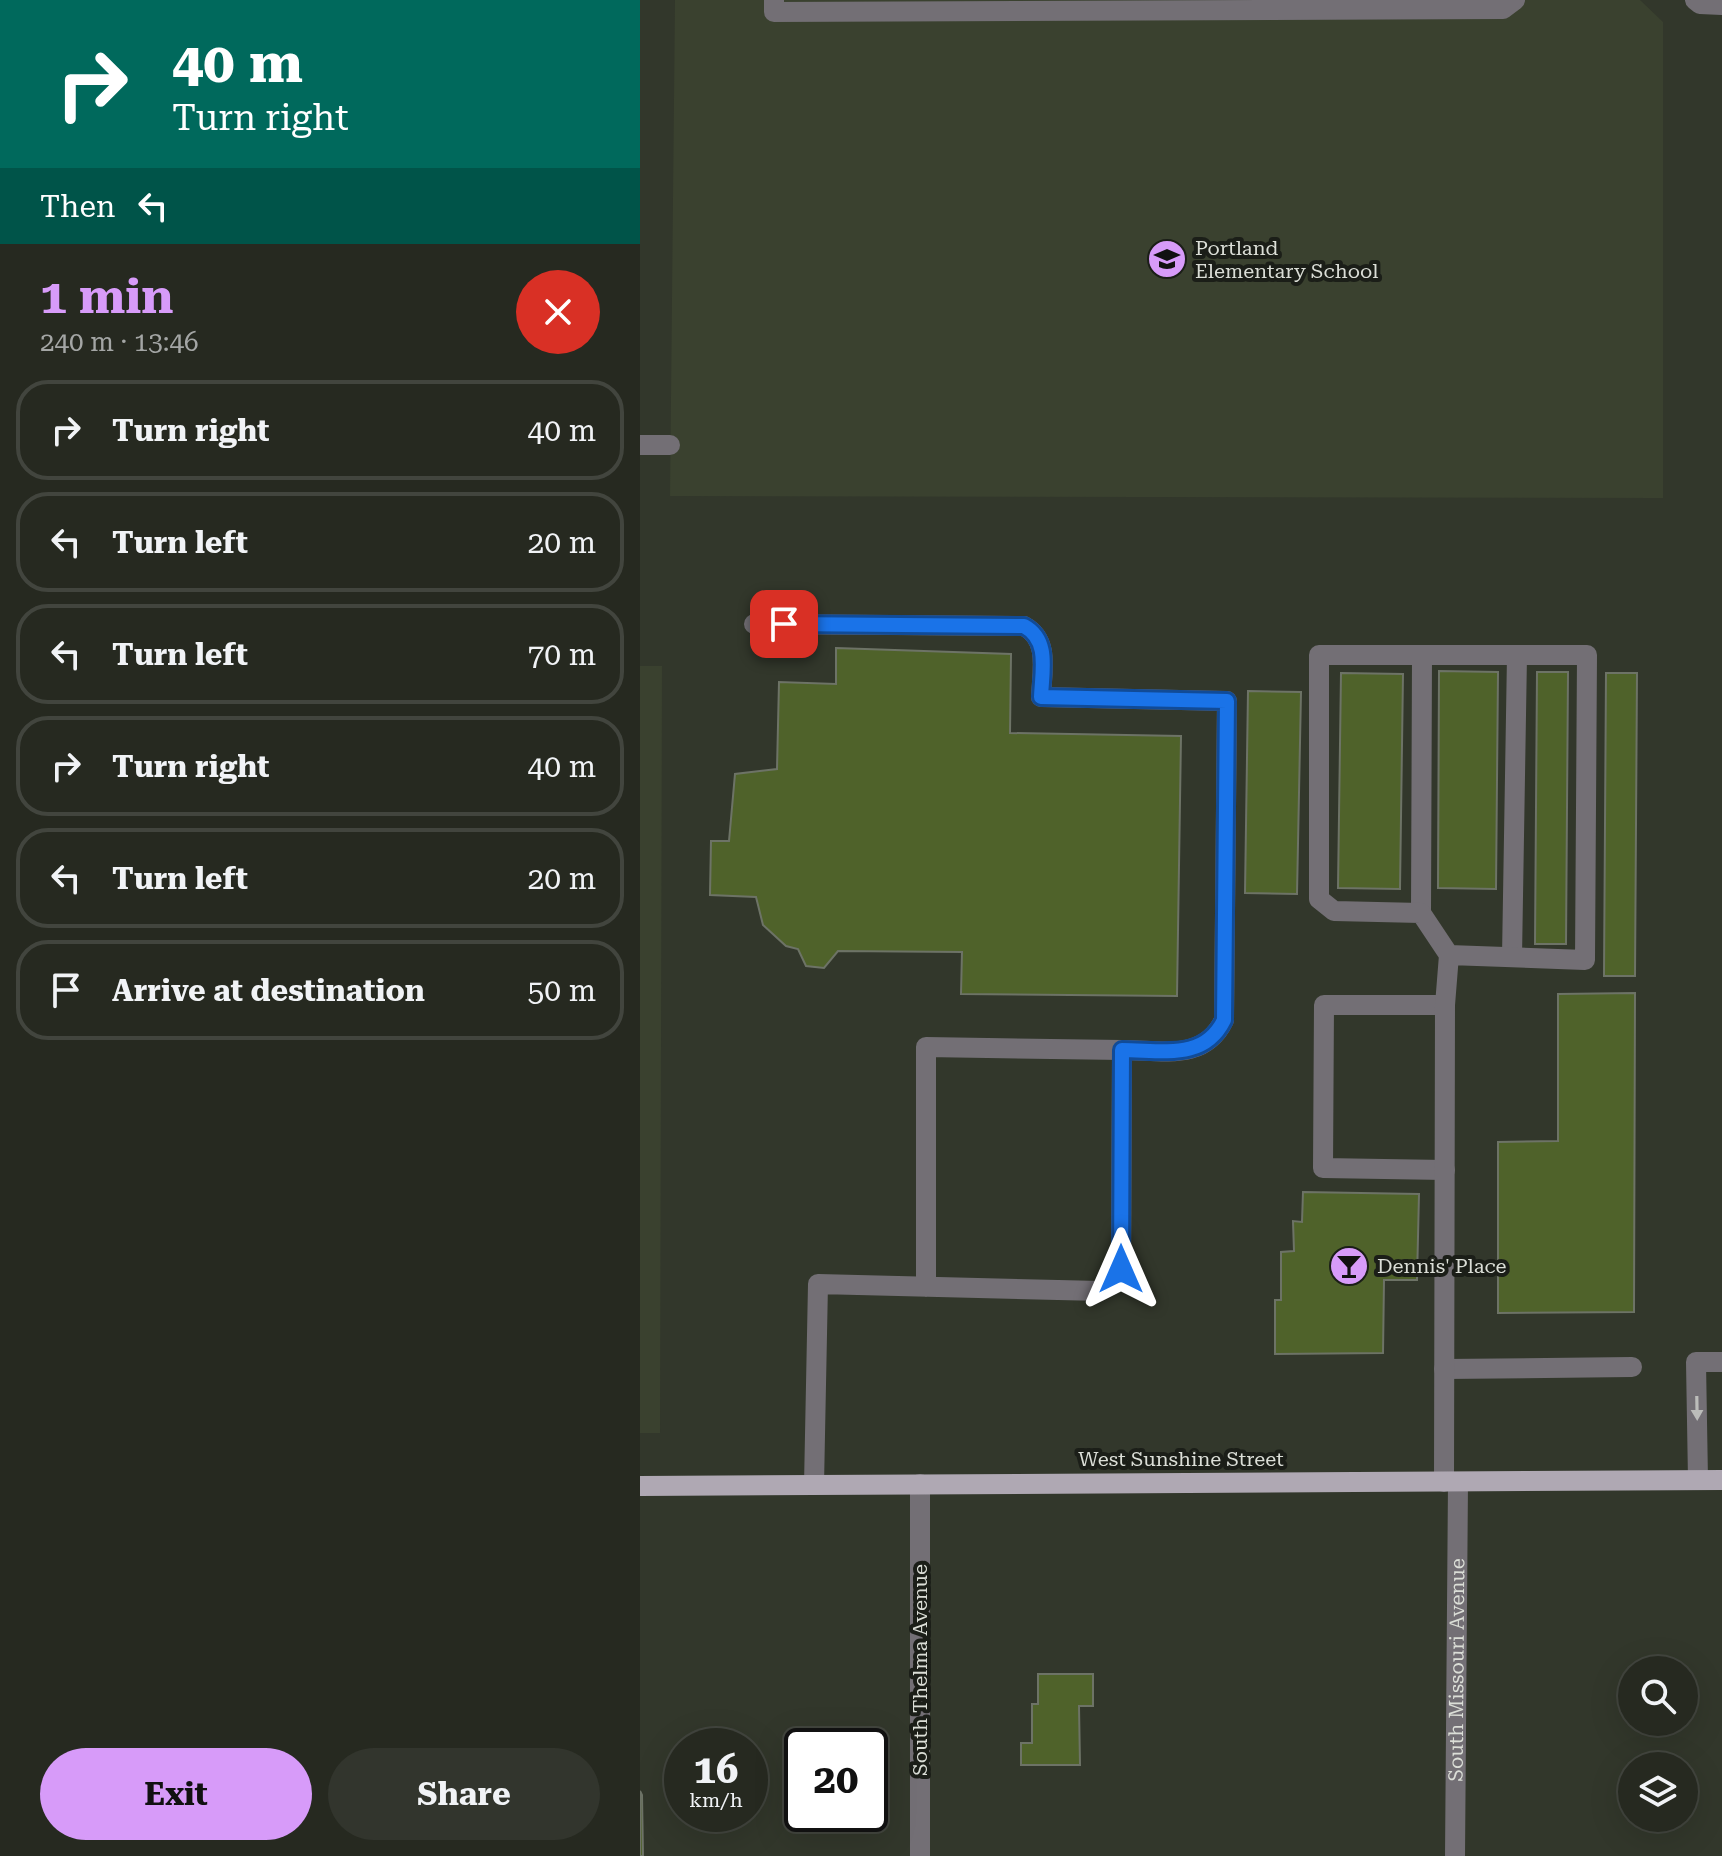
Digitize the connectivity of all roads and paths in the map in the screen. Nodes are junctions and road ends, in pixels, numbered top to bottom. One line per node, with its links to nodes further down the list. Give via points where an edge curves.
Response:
1 (774, 0): 2 (street, via 774,12 1503,9)
2 (1515, 0)
3 (1695, 0): 4 (street)
4 (1722, 5)
5 (640, 445): 6 (street)
6 (670, 445)
7 (754, 624): 14 (street, via 1024,626 1042,643 1041,697 1227,701 1224,1020 1207,1045)
8 (1422, 655): 9 (street); 10 (street); 10 (street, via 1319,655 1319,899 1334,911)
9 (1517, 655): 12 (street); 12 (street, via 1587,655 1585,960)
10 (1421, 913): 11 (street)
11 (1449, 955): 12 (street); 13 (street, South Missouri Avenue)
12 (1512, 957)
13 (1445, 1005): 15 (street, South Missouri Avenue); 15 (street, via 1324,1005 1323,1168)
14 (1122, 1050): 16 (street, via 1121,1269 1111,1285 1100,1291); 16 (street, via 926,1047)
15 (1445, 1170): 19 (street, South Missouri Avenue)
16 (926, 1287): 24 (street, via 818,1284)
17 (1722, 1362): 20 (street, one-way to 20, via 1696,1362)
18 (1632, 1367): 19 (street)
19 (1444, 1369): 22 (street, South Missouri Avenue)
20 (1698, 1480): 21 (main road, West Sunshine Street); 22 (main road, West Sunshine Street)
21 (1722, 1480)
22 (1451, 1482): 23 (main road, West Sunshine Street); 27 (street, South Missouri Avenue)
23 (920, 1484): 24 (main road, West Sunshine Street); 26 (street, South Thelma Avenue)
24 (814, 1485): 25 (main road, West Sunshine Street)
25 (640, 1486)
26 (920, 1856)
27 (1455, 1856)

